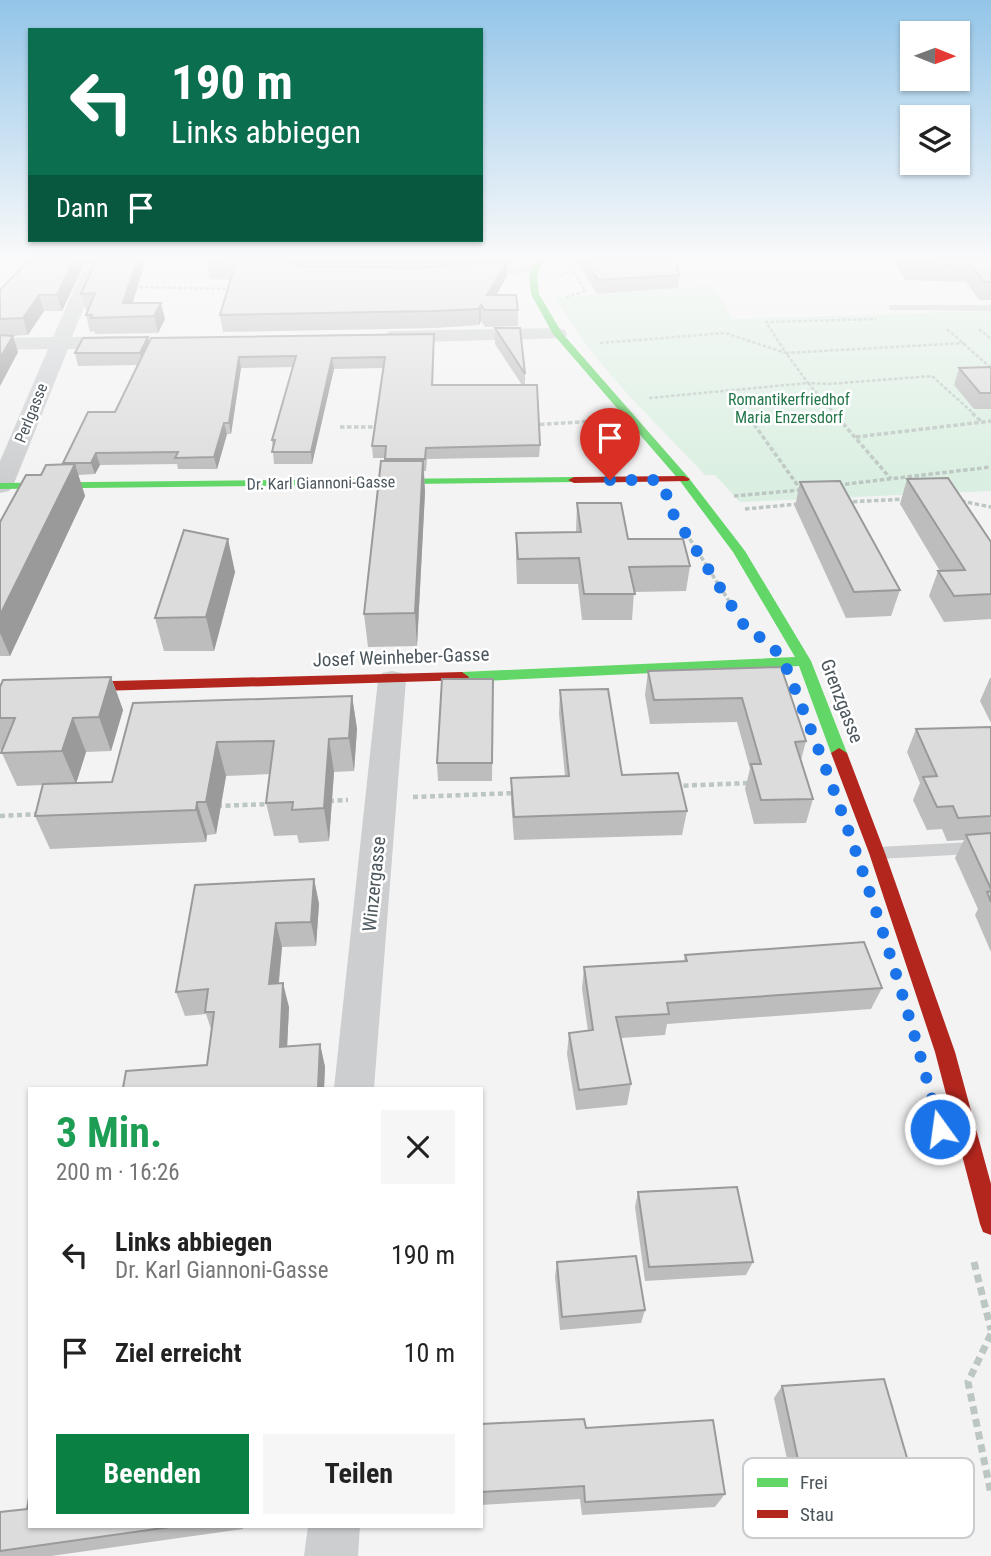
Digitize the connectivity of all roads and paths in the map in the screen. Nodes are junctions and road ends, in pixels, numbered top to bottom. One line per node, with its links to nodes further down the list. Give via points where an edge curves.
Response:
1 (64, 333): 6 (street, Perlgasse)
2 (773, 333): 9 (path)
3 (558, 334): 4 (street); 22 (street, Grenzgasse)
4 (364, 338)
5 (143, 341): 6 (street)
6 (60, 343): 7 (street); 25 (street, Perlgasse)
7 (0, 344)
8 (608, 352): 9 (path, via 598,341 725,333)
9 (786, 353): 10 (path, via 965,343); 11 (path)
10 (991, 368)
11 (808, 383): 12 (path); 16 (path, via 932,376); 20 (path)
12 (729, 390): 13 (path); 32 (path, via 801,490 734,496)
13 (648, 398)
14 (604, 421): 17 (path)
15 (991, 421): 16 (path)
16 (982, 422): 20 (path)
17 (530, 425)
18 (340, 427): 19 (path)
19 (381, 427)
20 (855, 437): 23 (path)
21 (991, 467): 23 (path)
22 (684, 479): 24 (street, Dr. Karl Giannoni-Gasse); 32 (street, Grenzgasse)
23 (891, 479): 26 (path)
24 (658, 480): 25 (street, Dr. Karl Giannoni-Gasse); 33 (path, via 670,509)
25 (1, 487)
26 (827, 487)
27 (915, 499): 29 (path)
28 (954, 500): 31 (path)
29 (837, 502)
30 (803, 503): 32 (path)
31 (991, 507)
32 (710, 513): 34 (street, Grenzgasse, via 739,551)
33 (740, 619)
34 (804, 660): 35 (street, Josef Weinheber-Gasse); 47 (street, Grenzgasse)
35 (392, 680): 36 (street, Josef Weinheber-Gasse); 40 (street, Winzergasse)
36 (0, 689)
37 (764, 782): 38 (path)
38 (668, 786)
39 (518, 793): 40 (path)
40 (382, 799): 41 (path); 48 (street, Winzergasse)
41 (328, 801)
42 (273, 804): 43 (path)
43 (205, 807)
44 (41, 814): 45 (path)
45 (0, 816)
46 (991, 847): 47 (lane)
47 (877, 853): 49 (street, Grenzgasse, via 945,1052)
48 (354, 1087)
49 (991, 1224)
50 (971, 1251): 51 (path)
51 (991, 1332): 52 (path, via 968,1382)
52 (991, 1494)
53 (334, 1528): 54 (street)
54 (331, 1556)

